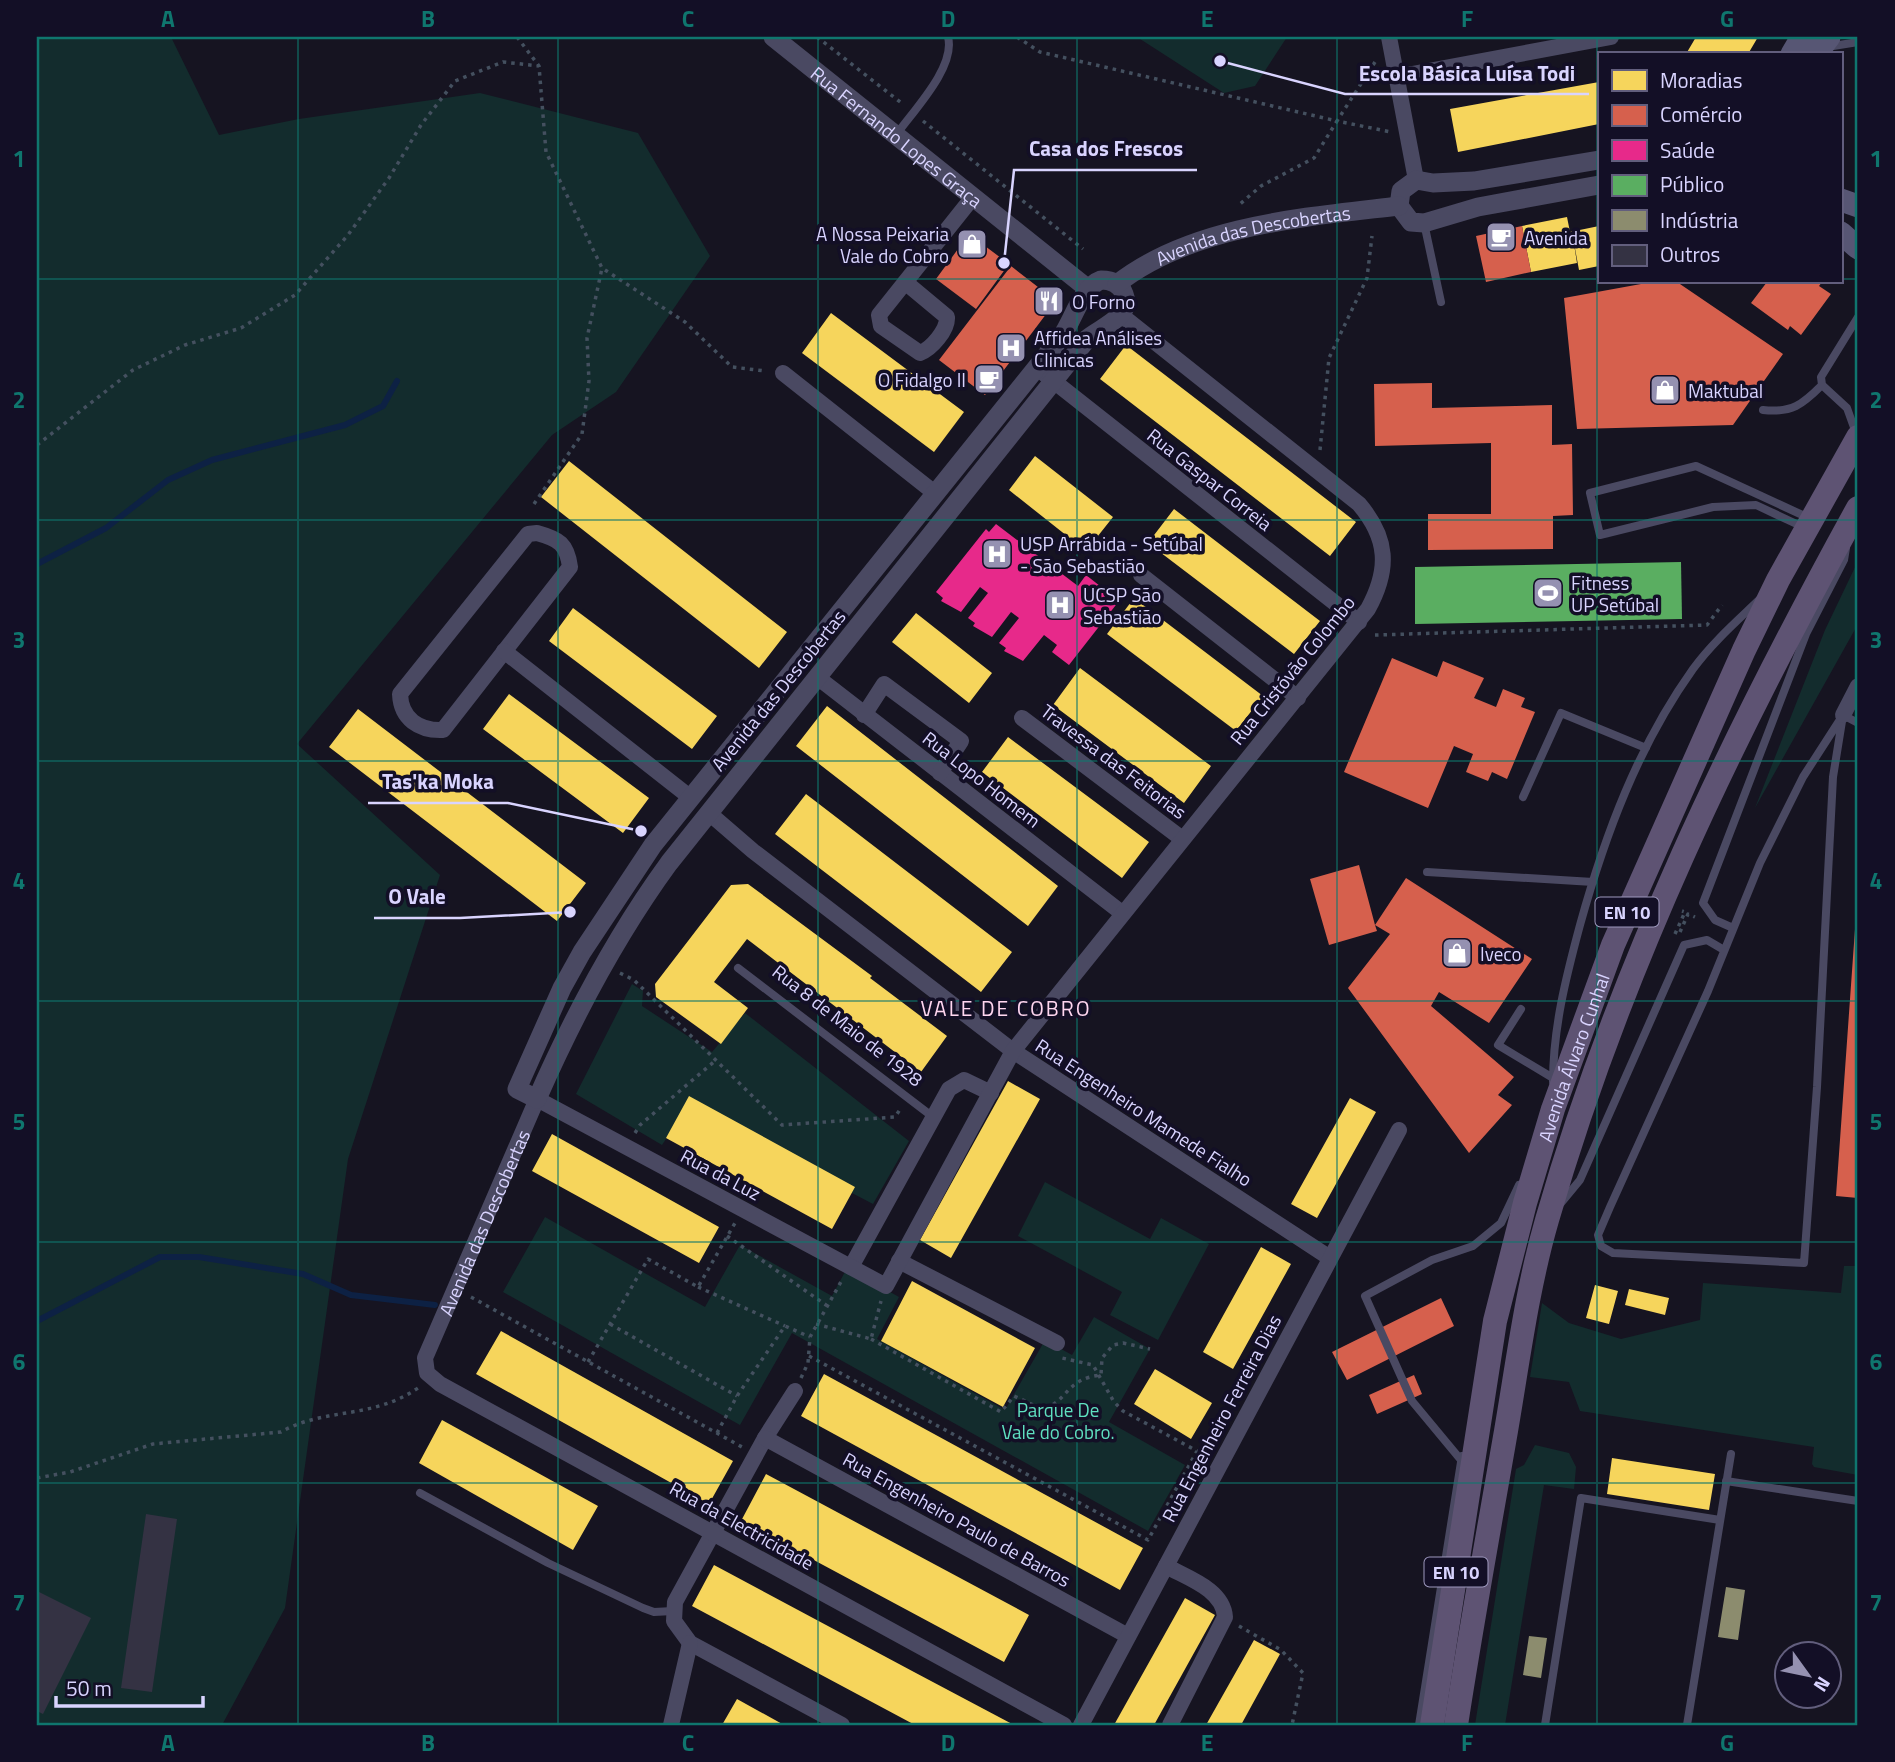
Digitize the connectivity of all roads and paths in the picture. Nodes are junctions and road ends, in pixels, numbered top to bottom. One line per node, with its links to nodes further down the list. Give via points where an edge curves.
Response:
1 (517, 37): 12 (path)
2 (773, 37): 17 (street, Rua Fernando Lopes Graça)
3 (817, 37): 14 (path)
4 (948, 37): 14 (lane, via 951,47 944,67)
5 (1017, 37): 15 (path, via 1040,52)
6 (1389, 37): 13 (street)
7 (1611, 37): 13 (street)
8 (1858, 42): 9 (lane)
9 (1817, 44): 10 (main road)
10 (1797, 52)
11 (1379, 56): 15 (path)
12 (539, 66): 29 (path, via 545,152); 42 (path, via 502,62 454,81 348,235 295,295 241,328 185,345 134,370)
13 (1396, 77): 19 (street)
14 (913, 112): 17 (lane); 28 (path)
15 (1337, 121): 16 (path); 22 (path, via 1314,158 1261,186)
16 (1393, 133)
17 (896, 135): 21 (street, Rua Fernando Lopes Graça)
18 (1598, 160): 19 (street, via 1474,181)
19 (1425, 182): 23 (street, via 1405,185); 24 (street, via 1438,189 1442,203)
20 (1598, 185): 24 (street, via 1478,207)
21 (973, 197): 30 (street); 32 (street, Rua Fernando Lopes Graça)
22 (1240, 204)
23 (1399, 206): 24 (street, via 1411,222); 31 (street, Avenida das Descobertas, via 1195,242 1159,255)
24 (1428, 222): 33 (lane)
25 (1842, 234): 27 (main road)
26 (1372, 236): 43 (path, via 1367,278 1329,358 1322,400)
27 (1858, 248)
28 (1083, 249)
29 (602, 268): 37 (path, via 685,322 732,367); 45 (path, via 587,338 589,381 582,434)
30 (905, 282): 30 (street, via 878,322 920,353 946,327 947,317)
31 (1117, 284): 32 (street, Avenida das Descobertas, via 1101,280); 35 (street, via 1125,295)
32 (1085, 291): 35 (street, via 1083,309 1092,320 1106,324); 36 (street, Avenida das Descobertas, via 1075,316)
33 (1441, 302)
34 (1858, 317): 39 (lane, via 1821,377)
35 (1117, 318): 38 (street, Avenida das Descobertas, via 1087,339); 43 (street, Rua Cristóvão Colombo)
36 (1037, 368): 38 (street, Rua Gaspar Correia); 44 (street, Avenida das Descobertas)
37 (783, 373): 44 (street)
38 (1054, 382): 51 (street, Rua Gaspar Correia); 54 (street, Avenida das Descobertas)
39 (1822, 385): 40 (lane, via 1802,405 1777,412); 41 (lane, via 1847,408)
40 (1763, 410)
41 (1858, 438): 47 (main road, Avenida Álvaro Cunhal / EN 10)
42 (37, 445)
43 (1320, 473): 51 (street, Rua Cristóvão Colombo, via 1359,503 1379,534 1383,577)
44 (936, 494): 64 (street, Avenida das Descobertas)
45 (534, 503)
46 (1854, 515): 70 (lane, via 1844,560 1806,634 1703,903 1715,920); 86 (main road, Avenida Álvaro Cunhal / EN 10, via 1660,902 1602,1051)
47 (1809, 524): 47 (lane, via 1696,466 1590,493 1600,535 1713,507 1756,505); 49 (main road, Avenida Álvaro Cunhal / EN 10)
48 (1141, 575): 56 (street)
49 (1778, 580): 61 (lane, via 1695,667); 81 (main road, Avenida Álvaro Cunhal / EN 10, via 1613,945)
50 (1722, 605): 52 (path, via 1707,625)
51 (1359, 622): 56 (street, Rua Cristóvão Colombo)
52 (1375, 635)
53 (504, 651): 53 (street, via 443,730 420,727 403,711 400,694 528,534 558,539 567,548 570,567); 64 (street)
54 (817, 677): 57 (street, Rua Lopo Homem); 65 (street, Avenida das Descobertas)
55 (1858, 686): 58 (street)
56 (1298, 698): 66 (street, Rua Cristóvão Colombo)
57 (864, 715): 62 (street, Rua Lopo Homem); 62 (street, via 884,684 961,741)
58 (1843, 715): 60 (lane); 70 (lane, via 1803,776); 71 (lane, via 1833,777 1804,1263 1613,1253 1601,1246 1598,1235)
59 (1022, 718): 66 (street, Travessa das Feitorias)
60 (1858, 723)
61 (1646, 748): 63 (lane, via 1562,713); 68 (lane, via 1623,796)
62 (940, 773): 69 (street, Rua Lopo Homem)
63 (1523, 797)
64 (691, 798): 65 (street); 80 (street, Avenida das Descobertas, via 619,892 562,988 517,1089)
65 (709, 813): 75 (street, Rua Engenheiro Mamede Fialho); 80 (street, Avenida das Descobertas, via 647,893 603,964)
66 (1181, 838): 69 (street, Rua Cristóvão Colombo)
67 (1427, 872): 68 (lane)
68 (1593, 882): 77 (lane, via 1568,969 1555,1033)
69 (1122, 913): 75 (street, Rua Cristóvão Colombo)
70 (1733, 928): 71 (lane)
71 (1724, 950): 86 (lane, via 1707,940 1684,945 1580,1180)
72 (738, 968): 79 (lane, Rua 8 de Maio de 1928)
73 (613, 969): 76 (path, via 634,980)
74 (1521, 1009): 77 (lane, via 1497,1045)
75 (1013, 1051): 78 (street); 88 (street, Rua Engenheiro Mamede Fialho)
76 (716, 1060): 79 (path, via 782,1125 895,1117); 84 (path, via 640,1125)
77 (1553, 1078): 81 (lane)
78 (991, 1093): 82 (street, Rua 8 de Maio de 1928, via 964,1080 949,1088); 89 (street)
79 (909, 1098): 82 (lane, Rua 8 de Maio de 1928)
80 (537, 1099): 84 (street, Rua da Luz); 92 (street, Avenida das Descobertas)
81 (1553, 1110): 108 (main road, Avenida Álvaro Cunhal / EN 10, via 1495,1321); 113 (lane, via 1501,1223 1473,1246 1432,1260 1365,1296 1412,1401)
82 (933, 1117): 90 (street, Rua 8 de Maio de 1928)
83 (1399, 1130): 88 (street, Rua Engenheiro Ferreira Dias)
84 (627, 1147): 85 (street, Rua da Luz)
85 (743, 1209): 87 (path); 90 (street, Rua da Luz)
86 (1546, 1222): 108 (main road, Avenida Álvaro Cunhal / EN 10)
87 (727, 1236): 93 (path); 94 (path)
88 (1330, 1258): 120 (street, Rua Engenheiro Ferreira Dias)
89 (899, 1261): 91 (street); 100 (street)
90 (851, 1267): 91 (street, Rua da Luz); 94 (path)
91 (886, 1286): 99 (path)
92 (454, 1287): 103 (path); 105 (street, Avenida das Descobertas, via 428,1346 425,1366)
93 (698, 1287): 95 (path, via 648,1259); 97 (path)
94 (826, 1305): 96 (path)
95 (610, 1324): 103 (path); 107 (path)
96 (816, 1324): 98 (path); 99 (path)
97 (785, 1326): 98 (path); 107 (path)
98 (810, 1337): 102 (path)
99 (871, 1339): 104 (path, via 1001,1412 1014,1396 1042,1409 1052,1406 1074,1382)
100 (1057, 1343): 104 (path, via 1058,1355 1093,1365)
101 (1150, 1349): 104 (path, via 1113,1345 1102,1359)
102 (809, 1356): 104 (path, via 1148,1540 1197,1451 1124,1410 1114,1402); 106 (path)
103 (588, 1362): 109 (path)
104 (1101, 1375)
105 (432, 1379): 114 (path, via 402,1399 372,1410 297,1422 281,1432 153,1444 70,1472); 119 (street, Rua da Electricidade)
106 (795, 1391): 110 (street)
107 (737, 1395): 109 (path)
108 (1493, 1420): 113 (lane); 132 (main road, Avenida Álvaro Cunhal / EN 10); 133 (main road, Avenida Álvaro Cunhal / EN 10)
109 (717, 1433): 112 (path)
110 (765, 1438): 112 (street); 123 (street, Rua Engenheiro Paulo de Barros)
111 (1731, 1454): 115 (lane)
112 (756, 1455): 119 (street)
113 (1461, 1460): 131 (lane)
114 (37, 1478)
115 (1726, 1481): 117 (lane); 118 (lane)
116 (420, 1493): 121 (lane, via 548,1563 643,1608)
117 (1858, 1501)
118 (1720, 1520): 134 (lane, via 1581,1498); 135 (lane)
119 (713, 1534): 121 (street); 127 (street, Rua da Electricidade)
120 (1166, 1566): 122 (street, via 1214,1594); 123 (street, Rua Engenheiro Ferreira Dias)
121 (673, 1611): 124 (street, via 680,1632)
122 (1225, 1617): 129 (street); 130 (path, via 1280,1650 1303,1673)
123 (1128, 1636): 128 (street, Rua Engenheiro Ferreira Dias)
124 (690, 1643): 125 (street); 126 (street)
125 (671, 1725)
126 (842, 1725)
127 (1064, 1725)
128 (1081, 1725)
129 (1170, 1725)
130 (1292, 1725)
131 (1419, 1725)
132 (1433, 1725)
133 (1456, 1725)
134 (1545, 1725)
135 (1687, 1725)

